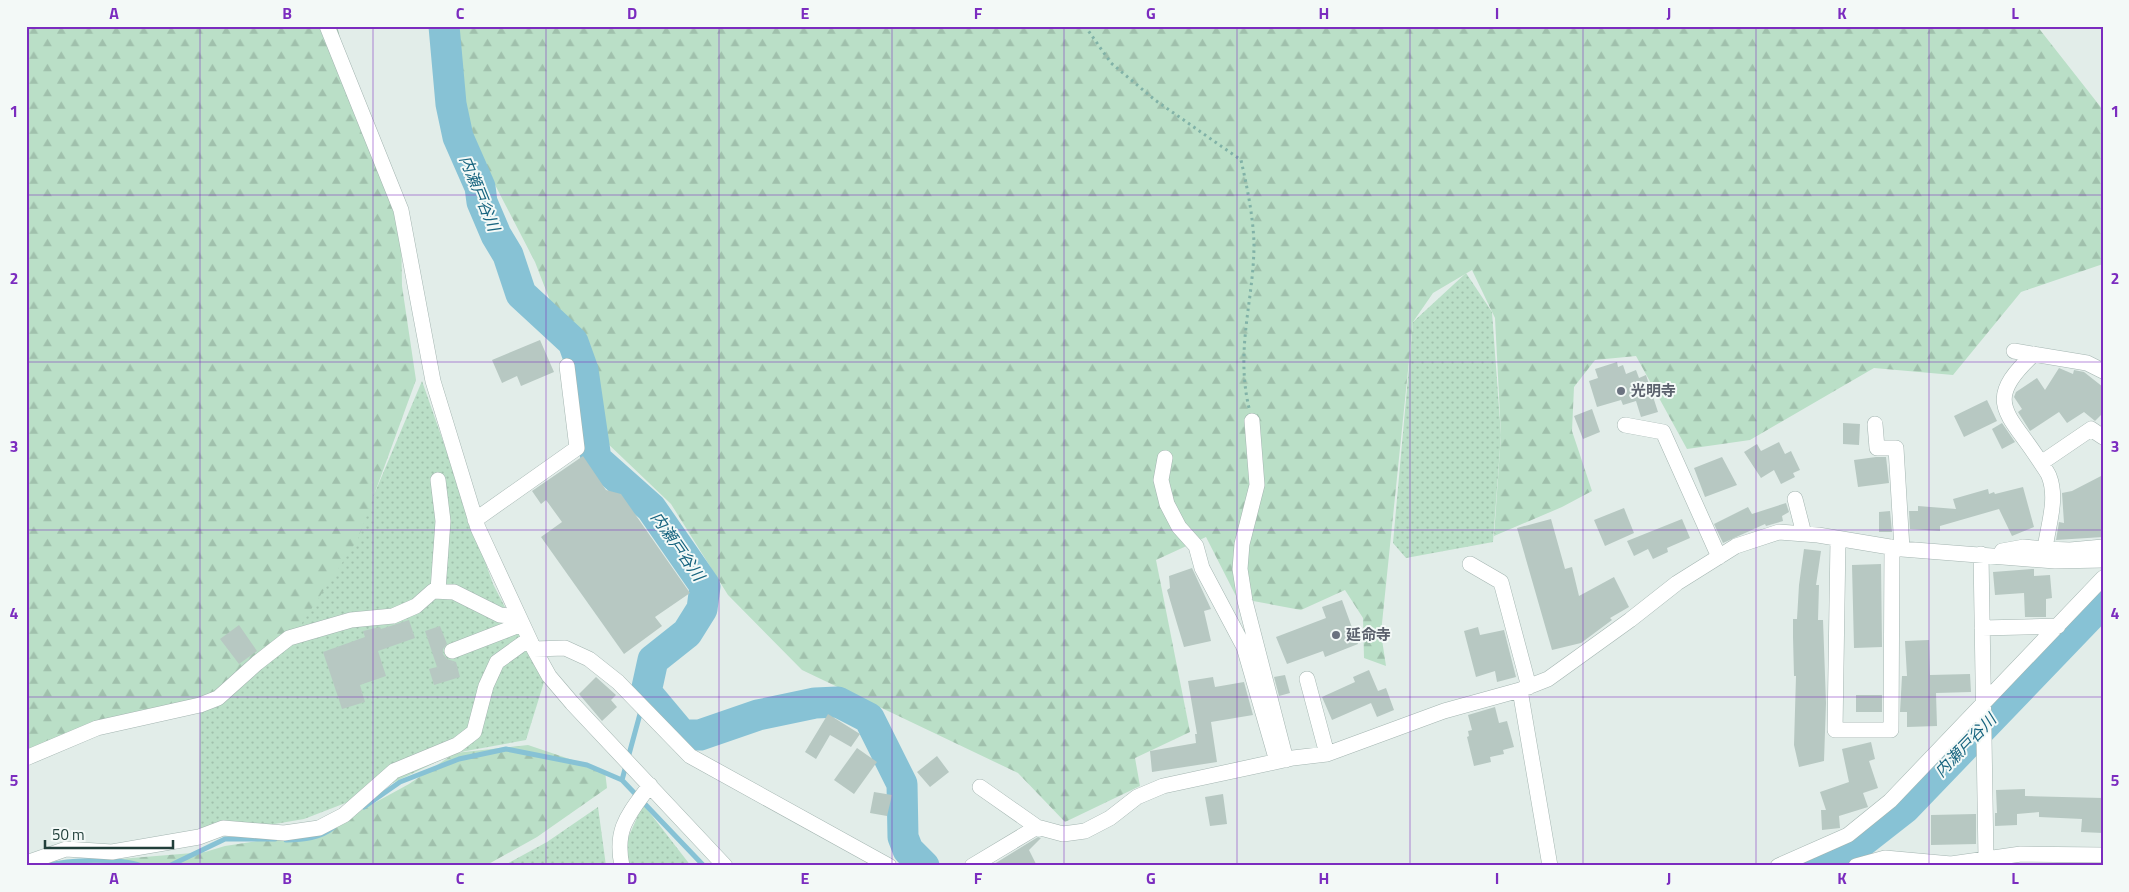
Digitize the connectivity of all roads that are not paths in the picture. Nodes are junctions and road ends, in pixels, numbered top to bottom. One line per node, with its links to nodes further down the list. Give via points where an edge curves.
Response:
1 (327, 26): 14 (street, via 400,210 433,381)
2 (2014, 351): 3 (street)
3 (2034, 354): 5 (street, via 2087,363); 11 (street, via 2008,382 2004,400 2010,421)
4 (567, 366): 14 (street, via 577,448)
5 (2103, 371)
6 (1252, 421): 37 (street, via 1257,485 1242,544 1240,569)
7 (1875, 424): 18 (street, via 1877,448 1896,448)
8 (1626, 425): 22 (street, via 1663,432)
9 (2103, 437): 11 (street, via 2091,429)
10 (1165, 458): 37 (street, via 1162,480 1167,504 1179,527 1196,546 1202,568 1244,647)
11 (2041, 463): 19 (street, via 2049,476 2053,502)
12 (438, 480): 26 (street, via 443,521)
13 (1795, 499): 15 (street)
14 (475, 520): 27 (street)
15 (1804, 534): 16 (street); 22 (street, via 1779,532 1736,546)
16 (1838, 539): 18 (street); 18 (street, via 1835,730 1891,730)
17 (2103, 547): 19 (street)
18 (1897, 548): 20 (street)
19 (2045, 549): 21 (street, via 2003,550)
20 (1981, 554): 21 (street); 29 (street)
21 (1998, 556): 23 (street, via 2055,561)
22 (1719, 557): 33 (street, via 1677,583 1548,679)
23 (2103, 560)
24 (1470, 564): 33 (street, via 1501,582)
25 (2103, 578): 28 (street)
26 (438, 590): 27 (street, via 454,592 500,615); 36 (street, via 416,606 393,616 352,620 289,638 218,698 97,728)
27 (521, 620): 30 (street); 31 (street)
28 (2058, 626): 29 (street); 34 (street)
29 (1982, 628): 34 (street)
30 (532, 644): 39 (street, via 549,676); 44 (street, via 497,662 486,686 474,732 457,745 394,771 344,814 319,828 284,833 223,828 199,837 112,852 66,849); 47 (street, via 565,648 589,659 618,682 690,756)
31 (452, 651)
32 (1307, 679): 35 (street)
33 (1524, 688): 35 (street, via 1444,711); 49 (street)
34 (1984, 704): 42 (street); 50 (street, via 1890,802 1848,835)
35 (1327, 754): 37 (street)
36 (26, 758)
37 (1282, 761): 40 (street, via 1163,786 1137,798 1085,832 1063,834)
38 (980, 786): 40 (street)
39 (648, 788): 45 (street, via 628,814 619,841); 46 (street)
40 (1038, 827): 48 (street)
41 (2103, 855): 43 (street)
42 (1986, 859): 43 (street, via 2021,854); 51 (street, via 1951,864 1885,858)
43 (2045, 860)
44 (26, 863)
45 (622, 866)
46 (725, 866)
47 (889, 866)
48 (972, 866)
49 (1550, 866)
50 (1778, 866)
51 (1856, 866)

